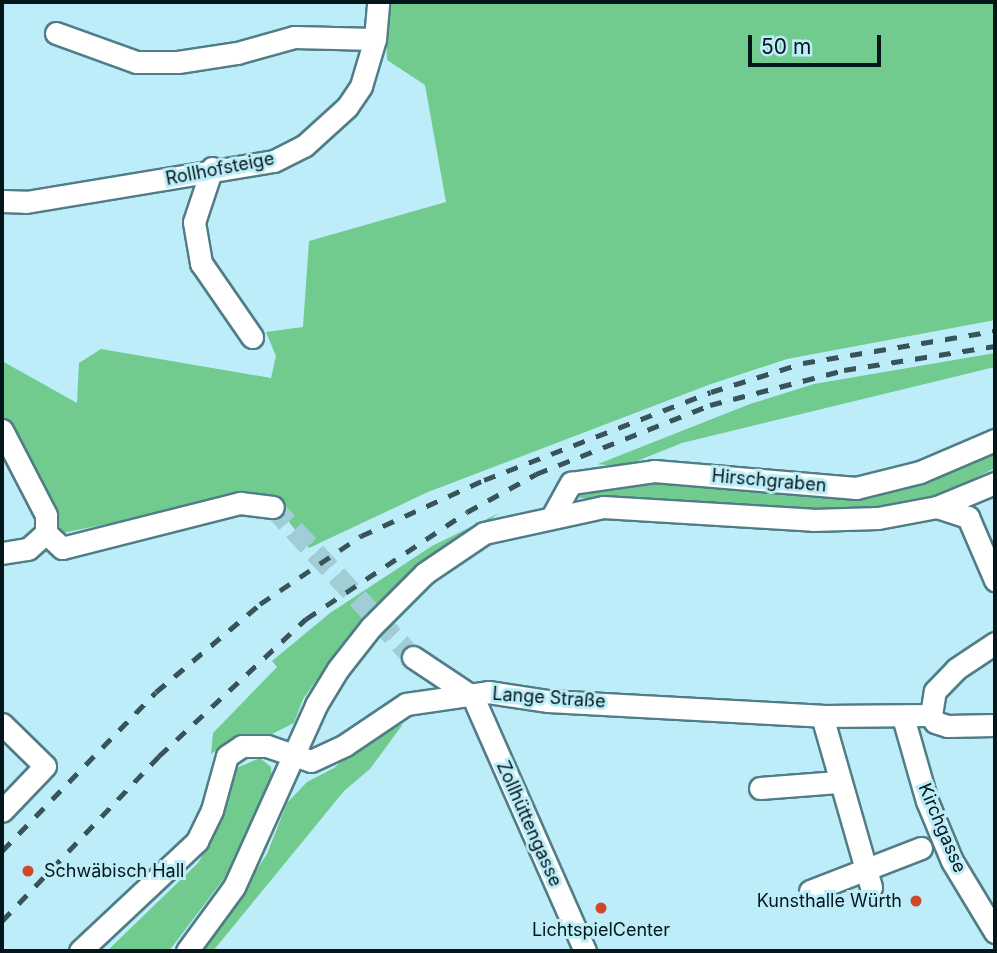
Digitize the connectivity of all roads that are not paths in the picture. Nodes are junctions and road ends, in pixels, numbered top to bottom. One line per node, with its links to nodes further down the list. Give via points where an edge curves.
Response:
1 (378, 2): 3 (street, Rollhofsteige)
2 (56, 33): 3 (street, via 136,62 178,62 294,37)
3 (375, 39): 4 (street, Rollhofsteige, via 354,97 303,146 274,161)
4 (212, 168): 5 (street, Rollhofsteige, via 26,202); 6 (street, via 194,222 201,263)
5 (2, 201)
6 (252, 337)
7 (2, 430): 14 (street, via 46,515)
8 (995, 440): 12 (street, Hirschgraben, via 920,472 856,488 654,471 571,483)
9 (988, 485): 11 (street, Hirschgraben); 13 (street, Hirschgraben)
10 (273, 507): 14 (street, via 240,503 62,548)
11 (937, 508): 12 (street, Hirschgraben, via 878,518 813,520 603,507); 13 (street)
12 (553, 515): 25 (street, Hirschgraben, via 484,533 425,573 338,668)
13 (968, 517): 16 (street)
14 (46, 533): 15 (street, via 28,549)
15 (2, 552)
16 (995, 580)
17 (995, 643): 20 (street, via 935,691)
18 (413, 657): 19 (street)
19 (472, 697): 21 (street, Lange Straße, via 488,692 548,701); 25 (street, Lange Straße, via 406,704 345,745 311,761); 35 (street, Zollhüttengasse)
20 (931, 715): 22 (street, Lange Straße); 24 (street, Lange Straße, via 935,722 947,726)
21 (822, 716): 22 (street, Lange Straße); 26 (street)
22 (904, 717): 32 (street, Kirchgasse, via 927,802 952,861)
23 (2, 724): 28 (street, via 45,766)
24 (995, 725)
25 (293, 755): 33 (street, Lange Straße, via 260,746 233,749 197,841); 34 (street, Hirschgraben, via 234,887)
26 (838, 782): 27 (street); 30 (street)
27 (760, 788)
28 (2, 811)
29 (921, 848): 30 (street)
30 (869, 878): 31 (street)
31 (810, 891)
32 (995, 932)
33 (80, 951)
34 (187, 951)
35 (584, 951)

